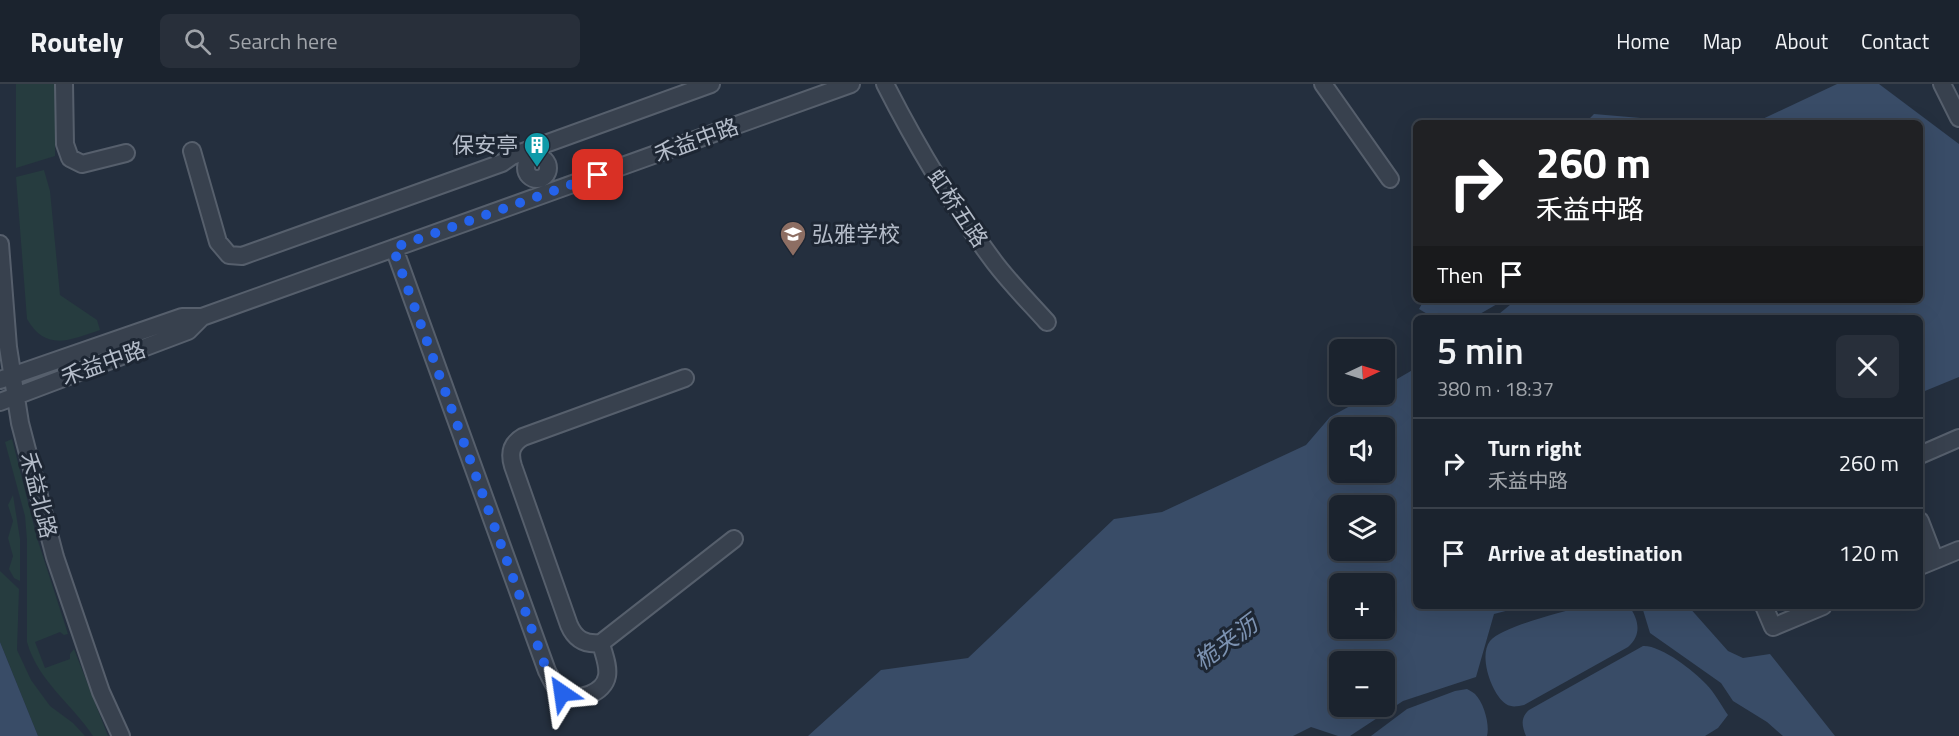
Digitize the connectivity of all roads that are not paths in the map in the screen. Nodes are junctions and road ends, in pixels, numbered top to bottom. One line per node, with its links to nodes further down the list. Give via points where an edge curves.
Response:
1 (64, 84): 9 (street, via 65,144 70,158 82,164)
2 (711, 84): 10 (street)
3 (851, 84): 12 (street, 禾益中路)
4 (885, 84): 16 (street, 虹桥五路, via 953,203 996,264)
5 (1323, 84): 11 (street)
6 (1942, 84): 7 (street)
7 (1959, 118)
8 (192, 151): 10 (street, via 218,242 225,252 238,256 502,163 512,156)
9 (126, 153)
10 (532, 153): 12 (street, via 548,164)
11 (1389, 179)
12 (543, 187): 14 (street, 禾益中路)
13 (0, 244): 17 (street, 禾益北路, via 8,347)
14 (393, 248): 15 (street, 禾益中路); 28 (street, via 547,671 562,693 583,697 601,687 608,673)
15 (202, 317): 17 (street, 禾益中路, via 182,317); 19 (street, 禾益中路, via 188,332)
16 (1047, 322)
17 (6, 378): 19 (street, 禾益北路)
18 (686, 378): 28 (street, via 528,434 512,447 513,466 571,629 581,641)
19 (8, 399): 29 (street, 禾益北路, via 20,423 55,557 101,692)
20 (1959, 438): 21 (street)
21 (1923, 454)
22 (1923, 537): 25 (street)
23 (734, 539): 28 (street)
24 (1959, 550): 25 (street)
25 (1928, 563)
26 (1765, 609): 27 (street, via 1773,627)
27 (1816, 609)
28 (601, 643)
29 (121, 736)

